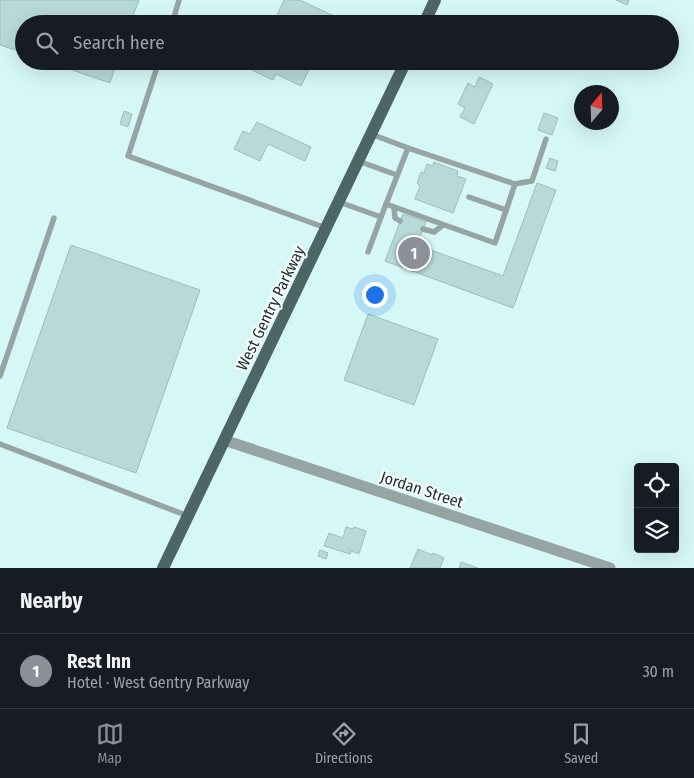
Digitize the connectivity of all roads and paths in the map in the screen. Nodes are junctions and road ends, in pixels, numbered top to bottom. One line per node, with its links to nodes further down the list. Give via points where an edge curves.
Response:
1 (180, 0): 3 (lane)
2 (435, 0): 4 (main road)
3 (175, 15)
4 (428, 15)
5 (156, 70): 22 (lane, via 128,156)
6 (402, 70): 7 (main road, West Gentry Parkway)
7 (371, 134): 9 (lane); 10 (main road, West Gentry Parkway)
8 (546, 139): 12 (lane, via 532,180)
9 (408, 148): 11 (lane); 12 (lane)
10 (358, 161): 11 (lane); 14 (main road, West Gentry Parkway)
11 (397, 175): 15 (lane)
12 (514, 184): 17 (lane)
13 (469, 197): 17 (lane)
14 (339, 202): 18 (lane); 22 (main road, West Gentry Parkway)
15 (386, 204): 16 (lane); 18 (lane)
16 (394, 207): 20 (lane, via 394,218); 21 (lane)
17 (506, 210): 21 (lane, via 495,243)
18 (381, 217): 24 (lane)
19 (54, 218): 25 (lane)
20 (400, 221)
21 (443, 225): 23 (lane, via 434,232)
22 (326, 228): 26 (main road, West Gentry Parkway)
23 (423, 228)
24 (368, 252)
25 (0, 376)
26 (224, 440): 28 (main road, West Gentry Parkway); 30 (street, Jordan Street)
27 (0, 444): 28 (lane)
28 (188, 516): 29 (main road, West Gentry Parkway)
29 (163, 568)
30 (610, 568)

